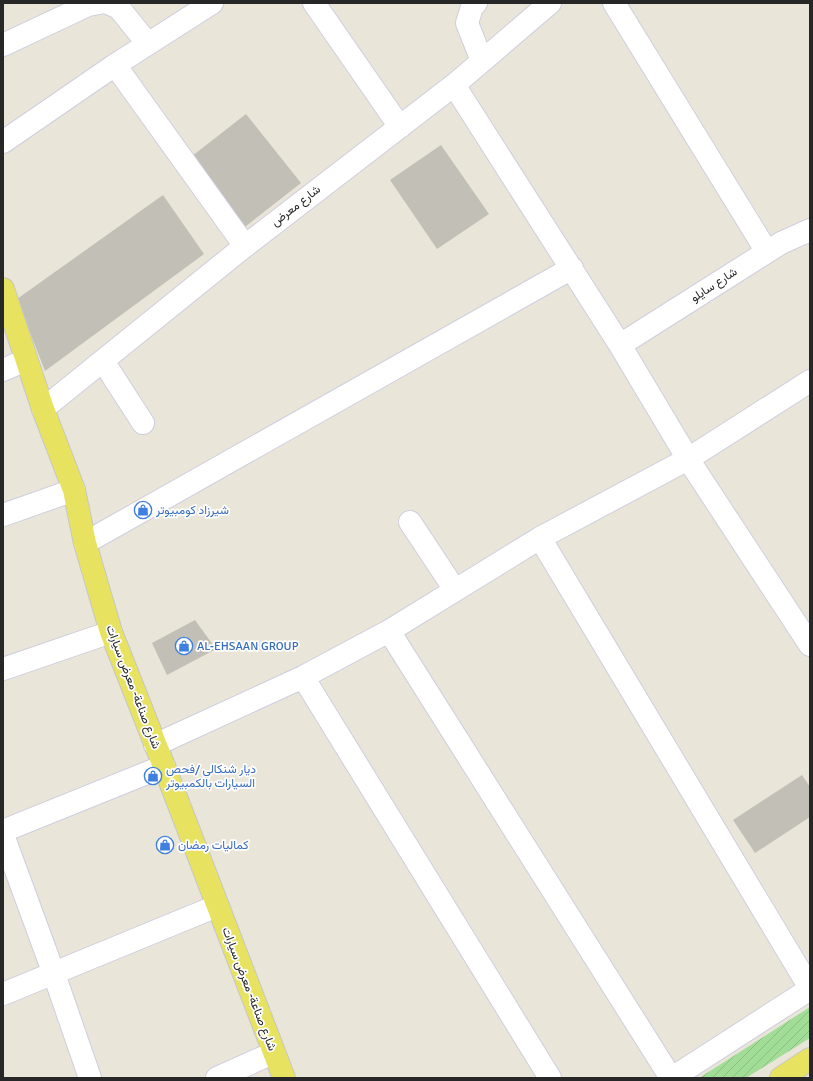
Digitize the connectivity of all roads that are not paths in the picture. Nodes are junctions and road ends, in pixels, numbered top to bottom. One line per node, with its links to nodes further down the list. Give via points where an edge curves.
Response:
1 (99, 3): 9 (street, via 88,5)
2 (108, 3): 8 (street, via 119,8)
3 (212, 3): 8 (street)
4 (314, 3): 13 (street)
5 (476, 3): 10 (street, via 467,22)
6 (550, 3): 10 (street, شارع معرض)
7 (614, 3): 17 (street)
8 (148, 44): 11 (street)
9 (3, 45)
10 (482, 61): 12 (street, شارع معرض)
11 (114, 65): 14 (street); 16 (street)
12 (454, 85): 13 (street, شارع معرض); 18 (street)
13 (400, 127): 16 (street, شارع معرض)
14 (3, 142)
15 (810, 230): 17 (street, شارع سايلو, via 786,240)
16 (245, 246): 22 (street, شارع معرض)
17 (767, 252): 20 (street, شارع سايلو)
18 (572, 268): 20 (street); 32 (street)
19 (3, 289): 21 (main road, شارع صناعة- معرض سيارات)
20 (620, 345): 27 (street)
21 (26, 360): 23 (street); 25 (main road, شارع صناعة- معرض سيارات)
22 (103, 361): 25 (street, شارع معرض); 26 (street)
23 (3, 370)
24 (810, 381): 27 (street)
25 (43, 409): 28 (main road, شارع صناعة- معرض سيارات)
26 (143, 423)
27 (688, 459): 31 (street); 36 (street)
28 (74, 490): 29 (street); 32 (main road, شارع صناعة- معرض سيارات)
29 (3, 515)
30 (410, 522): 33 (street)
31 (540, 538): 33 (street); 45 (street)
32 (85, 543): 35 (main road, شارع صناعة- معرض سيارات)
33 (455, 590): 34 (street)
34 (389, 631): 38 (street); 53 (street)
35 (110, 632): 37 (street); 39 (main road, شارع صناعة- معرض سيارات)
36 (810, 645)
37 (3, 669)
38 (303, 677): 39 (street); 52 (street)
39 (155, 745): 40 (main road, شارع صناعة- معرض سيارات)
40 (164, 766): 41 (street); 43 (main road, شارع صناعة- معرض سيارات)
41 (3, 831)
42 (3, 835): 44 (street)
43 (217, 906): 44 (street); 47 (main road, شارع صناعة- معرض سيارات)
44 (54, 974): 46 (street); 49 (street)
45 (810, 988): 53 (street)
46 (3, 994)
47 (273, 1053): 50 (street); 51 (main road, شارع صناعة- معرض سيارات)
48 (810, 1059): 54 (main road)
49 (90, 1078)
50 (217, 1078)
51 (284, 1078)
52 (550, 1078)
53 (672, 1078)
54 (781, 1078)

